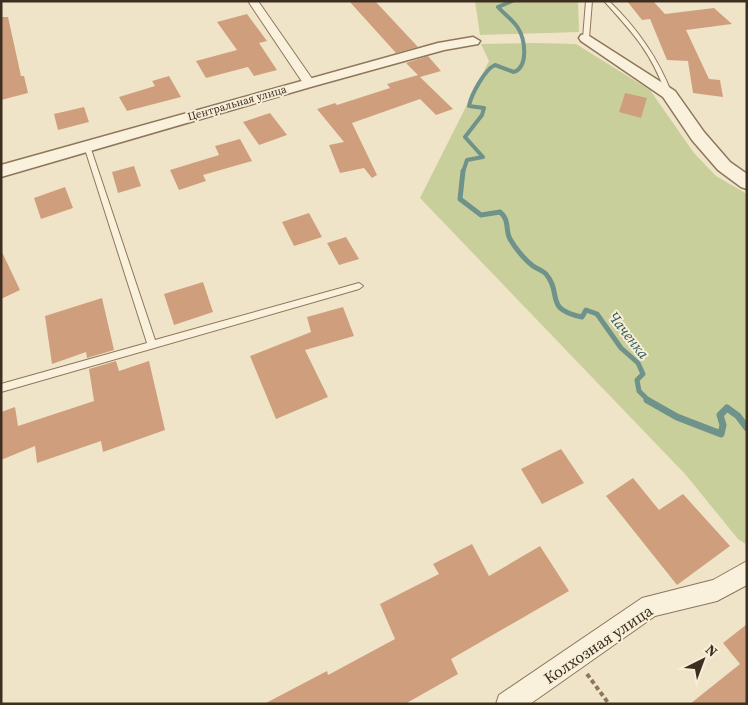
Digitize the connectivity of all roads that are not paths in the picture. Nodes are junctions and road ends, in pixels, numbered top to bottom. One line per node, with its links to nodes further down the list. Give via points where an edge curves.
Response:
1 (253, 1): 6 (street)
2 (589, 1): 4 (lane)
3 (606, 1): 7 (lane, via 646,45)
4 (586, 38): 7 (street)
5 (473, 41): 6 (street, Центральная улица)
6 (309, 82): 8 (street, Центральная улица)
7 (669, 94): 10 (street, via 698,136)
8 (87, 146): 9 (street, Центральная улица); 12 (lane)
9 (1, 171)
10 (747, 183)
11 (359, 286): 12 (lane)
12 (152, 346): 13 (lane)
13 (1, 388)
14 (747, 572): 15 (street, Колхозная улица, via 717,590 650,606)
15 (508, 704)

